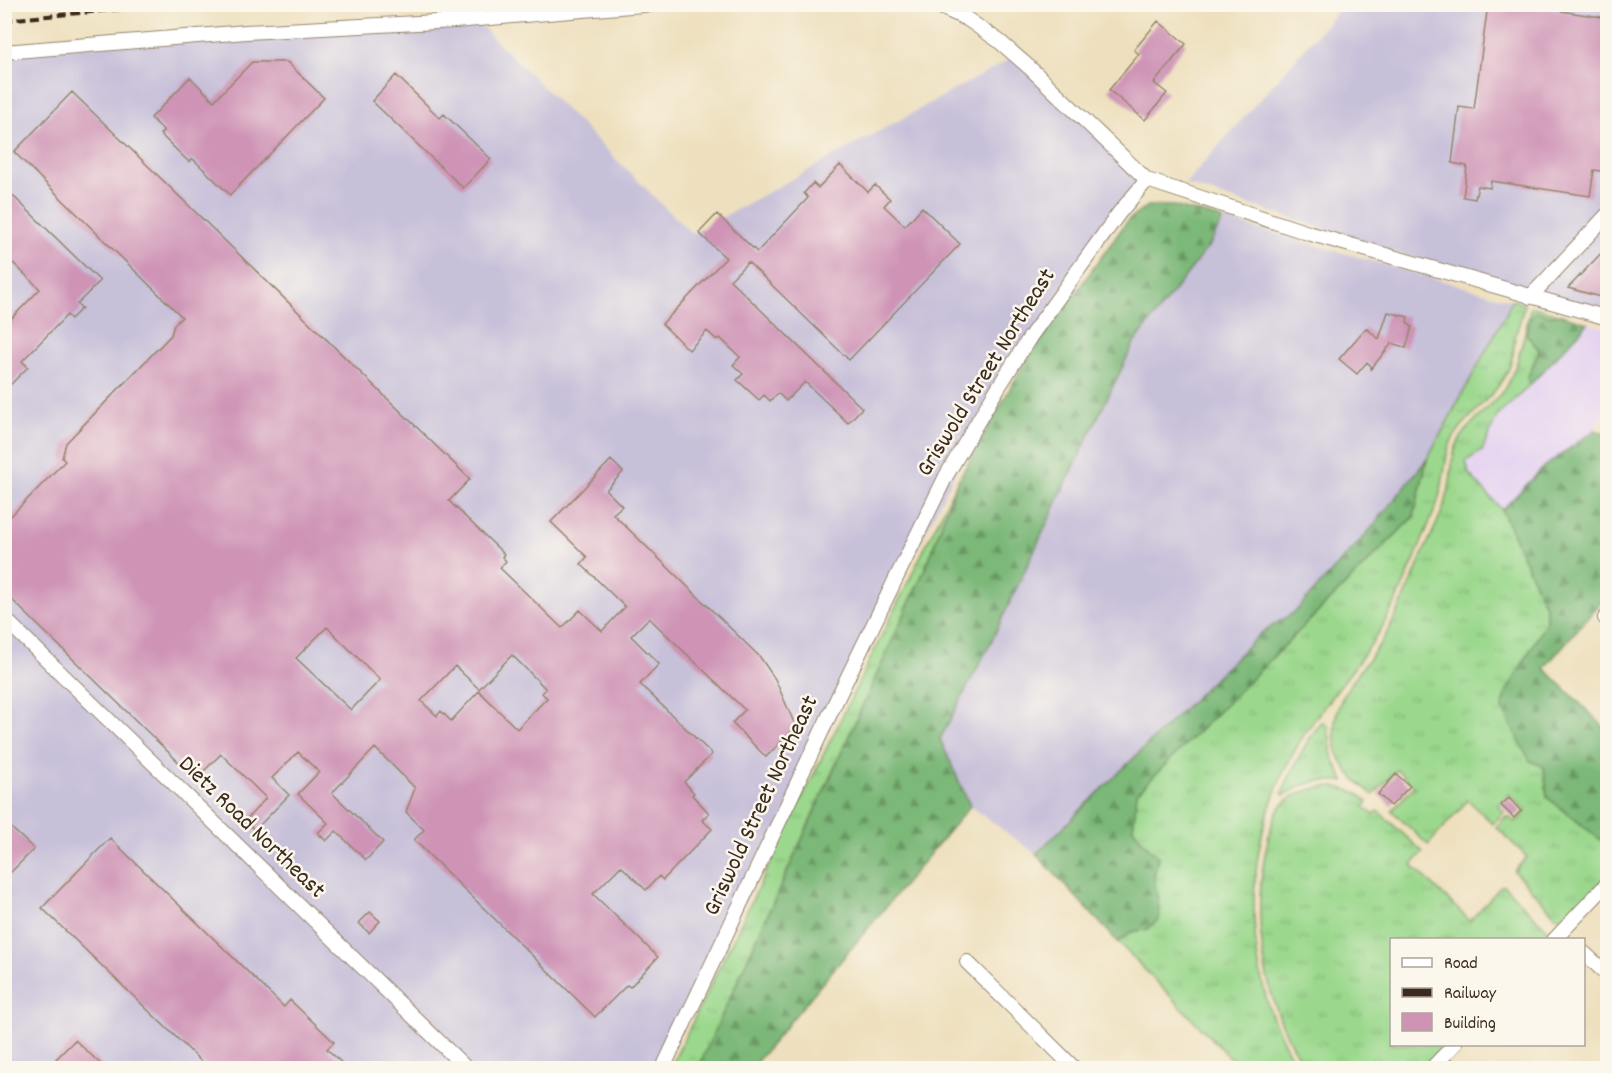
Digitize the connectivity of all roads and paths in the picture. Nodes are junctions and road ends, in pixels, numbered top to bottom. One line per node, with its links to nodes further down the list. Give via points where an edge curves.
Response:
1 (654, 4): 3 (street)
2 (934, 4): 4 (street, via 967,19 999,41)
3 (4, 52)
4 (1147, 180): 6 (street, via 1308,233); 17 (street, Griswold Street Northeast, via 1030,337 946,476)
5 (1608, 214): 6 (street)
6 (1530, 297): 7 (street)
7 (1608, 318)
8 (4, 618): 16 (street, Dietz Road Northeast)
9 (1608, 883): 10 (street)
10 (1562, 937)
11 (1585, 954): 13 (street)
12 (967, 962): 15 (street)
13 (1608, 975)
14 (1453, 1046): 18 (street)
15 (1071, 1067)
16 (466, 1068)
17 (663, 1068)
18 (1432, 1068)

